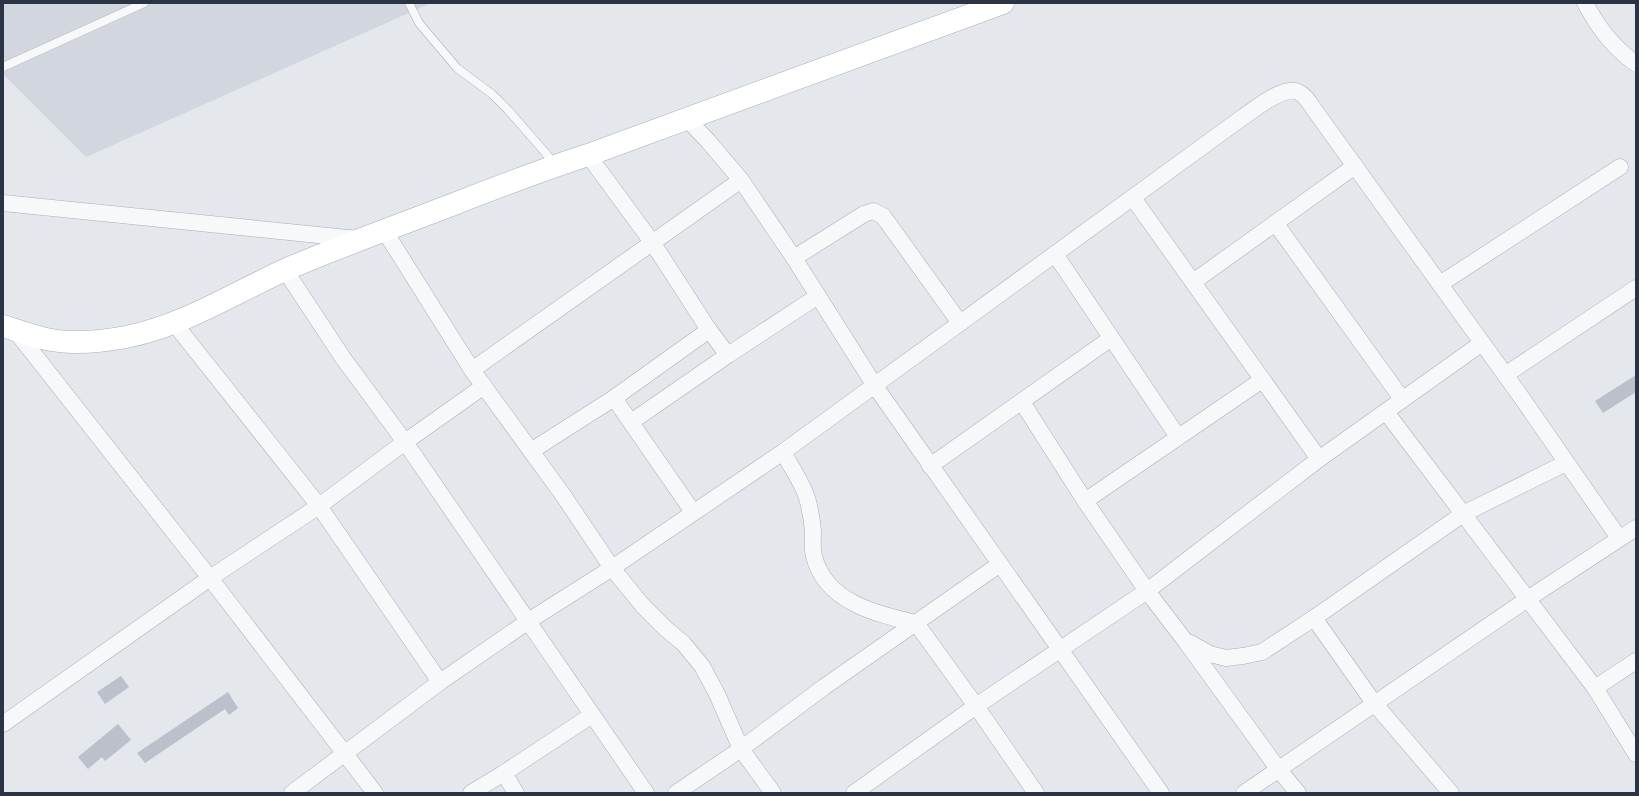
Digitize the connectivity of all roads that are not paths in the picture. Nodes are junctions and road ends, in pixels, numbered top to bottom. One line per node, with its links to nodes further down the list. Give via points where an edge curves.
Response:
1 (144, 3): 6 (lane)
2 (409, 3): 9 (lane, via 420,23 457,68 492,94)
3 (1003, 3): 7 (main road)
4 (1585, 3): 5 (street, via 1613,45)
5 (1636, 64)
6 (3, 67)
7 (686, 118): 8 (main road); 12 (street)
8 (588, 155): 9 (main road); 18 (street)
9 (556, 165): 16 (main road)
10 (1355, 166): 13 (street, via 1305,97 1297,91 1287,91 1243,117); 15 (street); 23 (street)
11 (1620, 167): 23 (street)
12 (741, 180): 18 (street); 20 (street)
13 (1133, 198): 19 (street); 22 (street)
14 (3, 203): 17 (street)
15 (1276, 224): 22 (street); 39 (street)
16 (384, 230): 17 (main road); 33 (street)
17 (360, 239): 21 (main road)
18 (652, 242): 29 (street); 33 (street)
19 (1055, 254): 26 (street); 30 (street)
20 (794, 258): 25 (street); 26 (street, via 864,214 873,211 883,216)
21 (285, 270): 27 (main road); 44 (street)
22 (1193, 282): 35 (street)
23 (1440, 284): 31 (street)
24 (1636, 288): 34 (street)
25 (818, 296): 32 (street); 37 (street)
26 (960, 322): 37 (street)
27 (174, 323): 28 (main road, via 126,337 97,341 43,339); 51 (street)
28 (8, 328): 58 (street)
29 (709, 330): 32 (street); 38 (street)
30 (1110, 338): 40 (street); 43 (street)
31 (1482, 343): 34 (street); 39 (street)
32 (728, 355): 42 (street)
33 (472, 370): 36 (street)
34 (1505, 375): 48 (street)
35 (1262, 380): 43 (street); 47 (street)
36 (484, 386): 44 (street); 45 (street)
37 (875, 386): 46 (street); 49 (street)
38 (614, 398): 42 (street); 45 (street)
39 (1402, 399): 41 (street)
40 (1022, 402): 49 (street); 50 (street)
41 (1386, 412): 47 (street); 53 (street)
42 (631, 422): 52 (street)
43 (1178, 437): 50 (street)
44 (405, 442): 51 (street); 62 (street)
45 (531, 451): 57 (street)
46 (784, 452): 52 (street); 63 (street, via 807,497 813,529 814,555 828,582 859,606 877,614)
47 (1319, 458): 59 (street)
48 (1566, 463): 53 (street); 55 (street)
49 (930, 466): 56 (street)
50 (1085, 501): 59 (street)
51 (319, 506): 58 (street); 67 (street)
52 (693, 512): 57 (street)
53 (1463, 514): 60 (street); 61 (street)
54 (1636, 528): 55 (street)
55 (1619, 538): 60 (street)
56 (1000, 564): 63 (street); 65 (street)
57 (612, 568): 62 (street); 73 (street, via 643,606 683,643 702,666)
58 (210, 578): 72 (street); 74 (street)
59 (1147, 591): 64 (street); 65 (street)
60 (1529, 598): 68 (street); 69 (street)
61 (1314, 618): 64 (street, via 1262,652 1243,656 1226,658 1210,654); 69 (street)
62 (527, 622): 67 (street); 71 (street)
63 (916, 623): 70 (street); 73 (street)
64 (1186, 642): 76 (street)
65 (1061, 649): 70 (street); 87 (street)
66 (1636, 661): 68 (street)
67 (440, 682): 74 (street)
68 (1595, 688): 75 (street)
69 (1374, 703): 76 (street); 90 (street)
70 (976, 706): 85 (street); 86 (street)
71 (592, 715): 77 (street); 82 (street)
72 (3, 724)
73 (741, 749): 83 (street); 84 (street)
74 (346, 753): 78 (street); 79 (street)
75 (1636, 754)
76 (1279, 770): 88 (street); 89 (street)
77 (504, 774): 80 (street); 81 (street)
78 (292, 793)
79 (375, 793)
80 (471, 793)
81 (516, 793)
82 (646, 793)
83 (676, 793)
84 (773, 793)
85 (854, 793)
86 (1036, 793)
87 (1161, 793)
88 (1244, 793)
89 (1298, 793)
90 (1451, 793)

